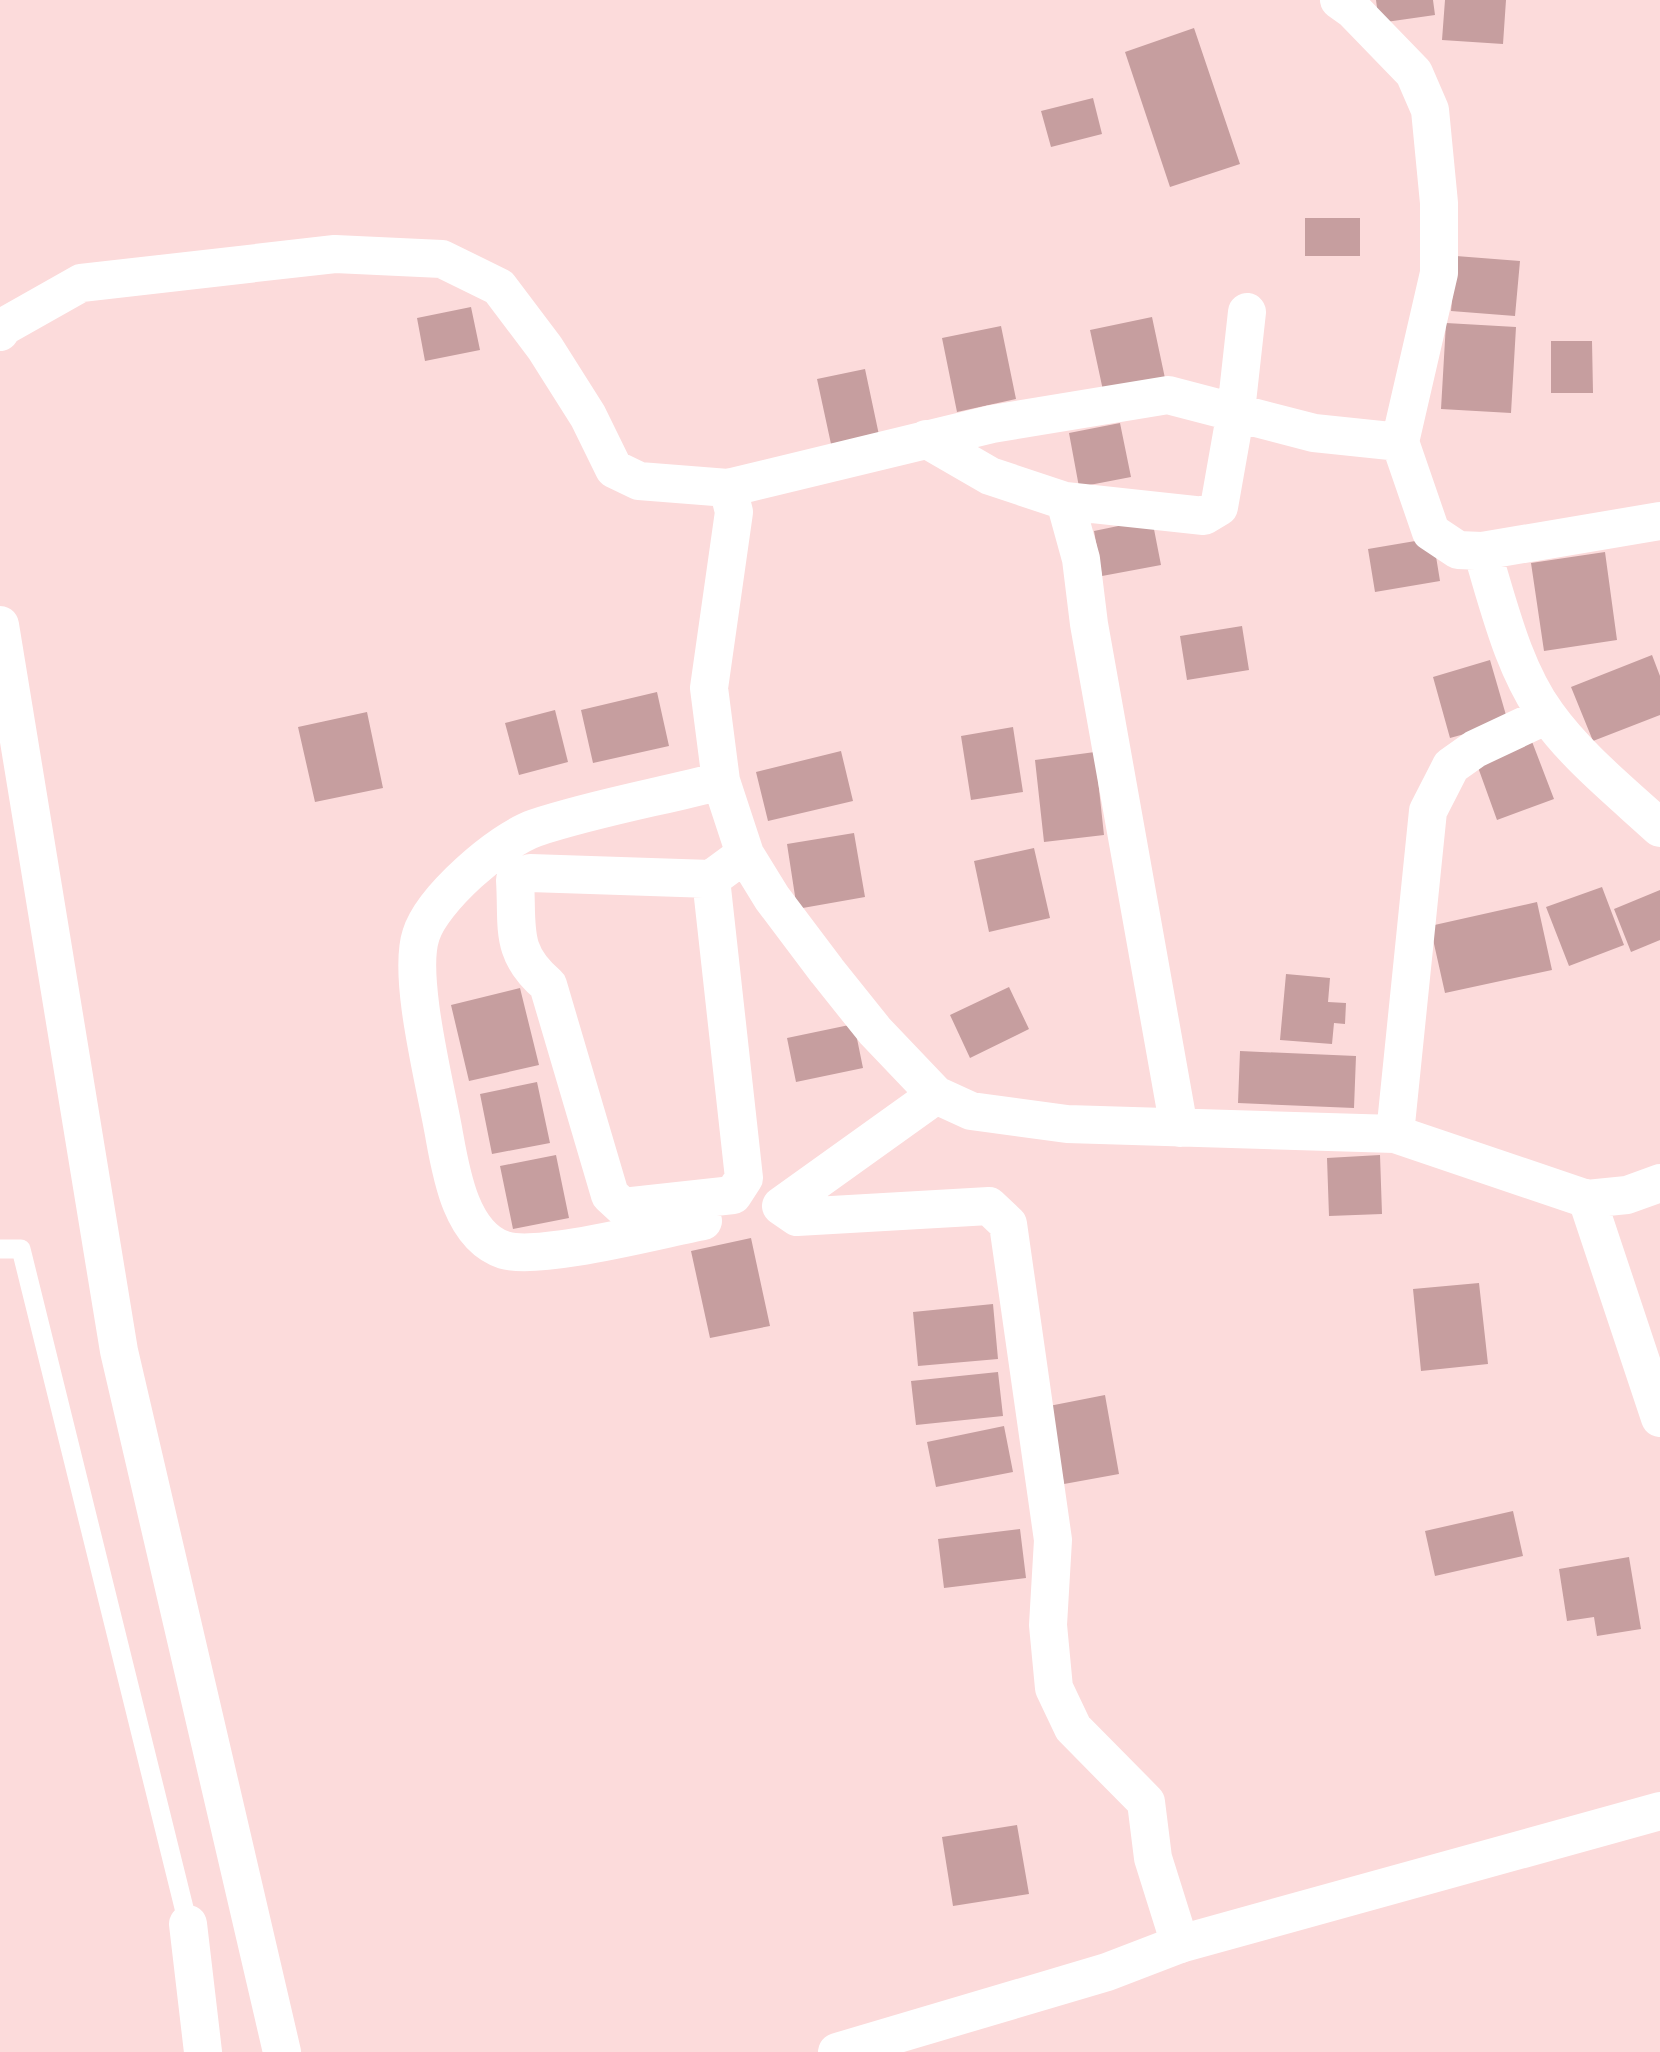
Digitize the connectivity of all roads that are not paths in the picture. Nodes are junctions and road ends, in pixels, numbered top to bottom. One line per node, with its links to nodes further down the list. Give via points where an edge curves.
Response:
1 (1339, 0): 6 (street, via 1414,73 1430,110 1439,203 1439,273)
2 (1247, 312): 4 (street)
3 (0, 332): 7 (street, via 81,283 335,254 442,259 499,287 545,348 614,469 639,481)
4 (1236, 411): 5 (street, via 1168,395); 6 (street, via 1314,433); 8 (street, via 1219,507 1204,516)
5 (926, 439): 7 (street); 8 (street, via 990,476)
6 (1400, 442): 10 (street, via 1431,532 1458,550)
7 (728, 488): 13 (street, via 734,512 709,688)
8 (1065, 501): 18 (street, via 1081,559)
9 (1660, 521): 10 (street)
10 (1482, 551): 12 (street, via 1507,631)
11 (0, 625): 29 (street, via 119,1352)
12 (1547, 715): 14 (street, via 1603,776); 19 (street, via 1475,749 1451,766 1428,811)
13 (721, 781): 15 (street); 22 (street, via 533,829 491,854 449,891 421,934 416,979 454,1186 482,1240 506,1251 544,1252)
14 (1660, 828)
15 (745, 855): 16 (street); 17 (street, via 827,971 875,1031)
16 (712, 879): 16 (street, via 744,1178 733,1195 624,1207 610,1195 548,985 520,954 515,880 530,873)
17 (936, 1095): 18 (street, via 971,1111 1067,1124); 22 (street)
18 (1180, 1128): 19 (street)
19 (1395, 1135): 21 (street)
20 (1660, 1183): 21 (street, via 1627,1195)
21 (1587, 1199): 24 (street)
22 (781, 1206): 27 (street, via 797,1217 989,1206 1008,1224 1054,1540 1048,1625 1054,1688 1073,1728 1146,1802 1153,1858)
23 (0, 1249): 26 (lane, via 21,1249)
24 (1660, 1418)
25 (1660, 1811): 27 (street)
26 (188, 1924): 28 (street)
27 (1180, 1944): 30 (street, via 1107,1972)
28 (203, 2052)
29 (282, 2052)
30 (837, 2052)

